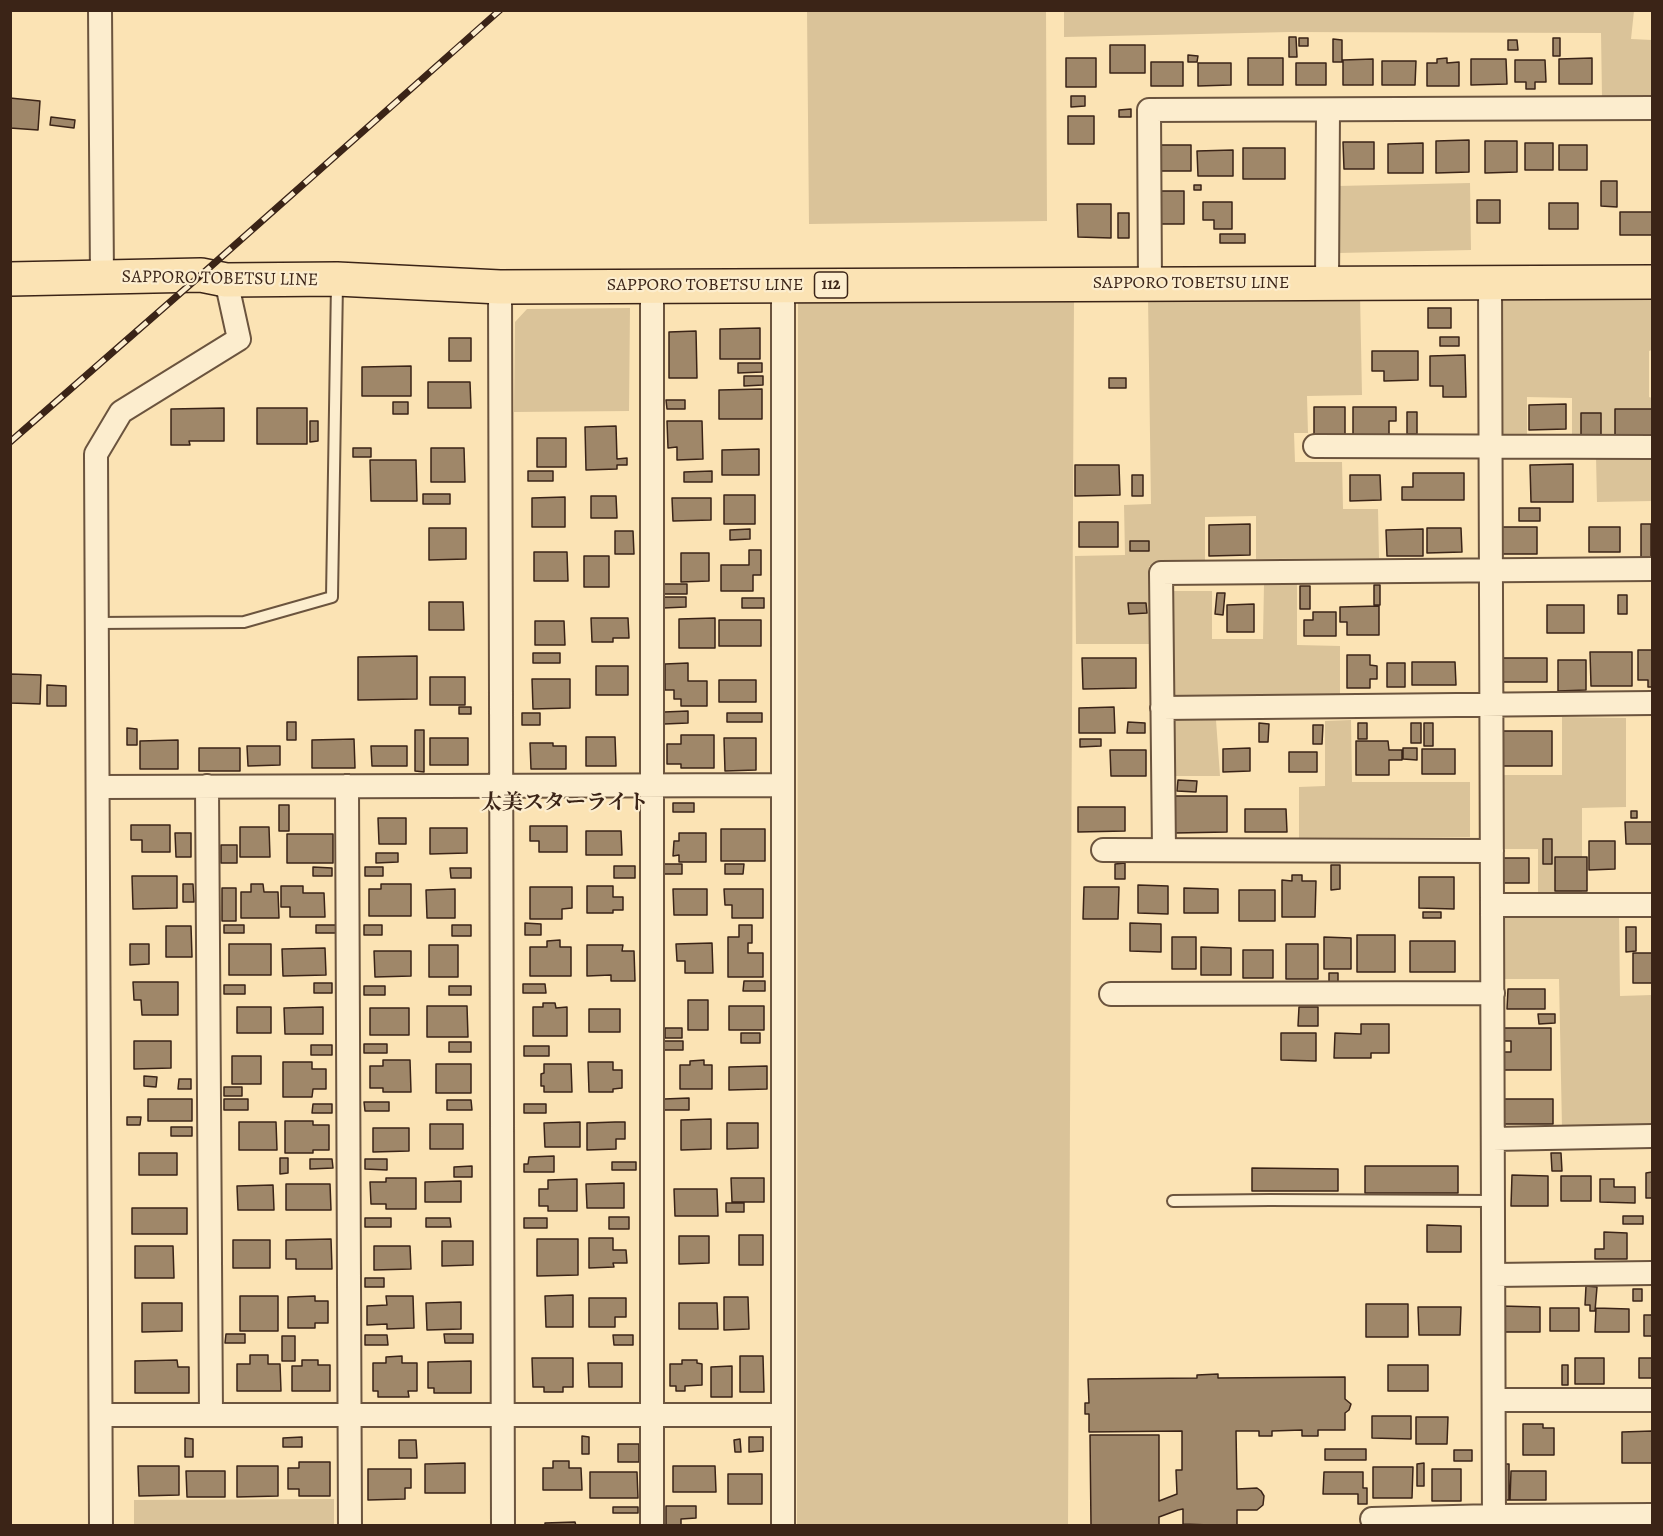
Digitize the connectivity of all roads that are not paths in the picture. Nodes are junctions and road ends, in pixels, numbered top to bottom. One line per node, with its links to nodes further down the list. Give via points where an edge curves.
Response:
1 (100, 10): 4 (street)
2 (1653, 108): 3 (street)
3 (1328, 110): 10 (street); 11 (street, via 1149,110)
4 (102, 278): 5 (main road, SAPPORO TOBETSU LINE / 112); 7 (main road, SAPPORO TOBETSU LINE / 112, via 201,275)
5 (10, 279)
6 (338, 279): 7 (main road, SAPPORO TOBETSU LINE / 112); 14 (main road, SAPPORO TOBETSU LINE / 112); 20 (lane, via 332,597 244,622)
7 (226, 280): 20 (street, via 239,339 121,412 96,454)
8 (1490, 282): 9 (main road, SAPPORO TOBETSU LINE / 112); 10 (main road, SAPPORO TOBETSU LINE / 112); 16 (street)
9 (1653, 282)
10 (1327, 283): 11 (main road, SAPPORO TOBETSU LINE / 112)
11 (1150, 284): 13 (main road, SAPPORO TOBETSU LINE / 112)
12 (652, 286): 13 (main road, SAPPORO TOBETSU LINE / 112); 14 (main road, SAPPORO TOBETSU LINE / 112); 24 (street)
13 (783, 286): 25 (street)
14 (500, 287): 28 (street)
15 (1315, 446): 16 (street)
16 (1491, 447): 17 (street); 19 (street)
17 (1653, 447)
18 (1653, 569): 19 (street)
19 (1491, 570): 22 (street); 23 (street, via 1161,573)
20 (97, 622): 29 (street)
21 (1653, 703): 22 (street)
22 (1492, 704): 23 (street); 32 (street)
23 (1162, 708): 31 (street)
24 (652, 785): 25 (street); 28 (street); 49 (street)
25 (783, 785): 50 (street)
26 (207, 786): 27 (street); 29 (street); 46 (street)
27 (347, 786): 28 (street); 47 (street)
28 (501, 786): 48 (street)
29 (98, 787): 45 (street)
30 (1103, 850): 31 (street)
31 (1164, 850): 32 (street)
32 (1492, 851): 33 (street)
33 (1492, 905): 34 (street); 35 (street)
34 (1653, 905)
35 (1493, 993): 36 (street); 38 (street)
36 (1111, 994)
37 (1653, 1136): 38 (street)
38 (1493, 1139): 40 (street)
39 (1173, 1201): 40 (lane)
40 (1494, 1201): 42 (street)
41 (1653, 1273): 42 (street)
42 (1494, 1275): 43 (street)
43 (1494, 1400): 44 (street); 53 (street)
44 (1653, 1400)
45 (101, 1415): 46 (street); 54 (street)
46 (211, 1415): 47 (street)
47 (350, 1415): 48 (street); 55 (street)
48 (502, 1415): 49 (street); 56 (street)
49 (652, 1415): 50 (street); 57 (street)
50 (783, 1415): 58 (street)
51 (1653, 1515): 53 (street)
52 (1372, 1519): 53 (street)
53 (1494, 1521)
54 (101, 1526)
55 (350, 1526)
56 (503, 1526)
57 (652, 1526)
58 (783, 1526)

